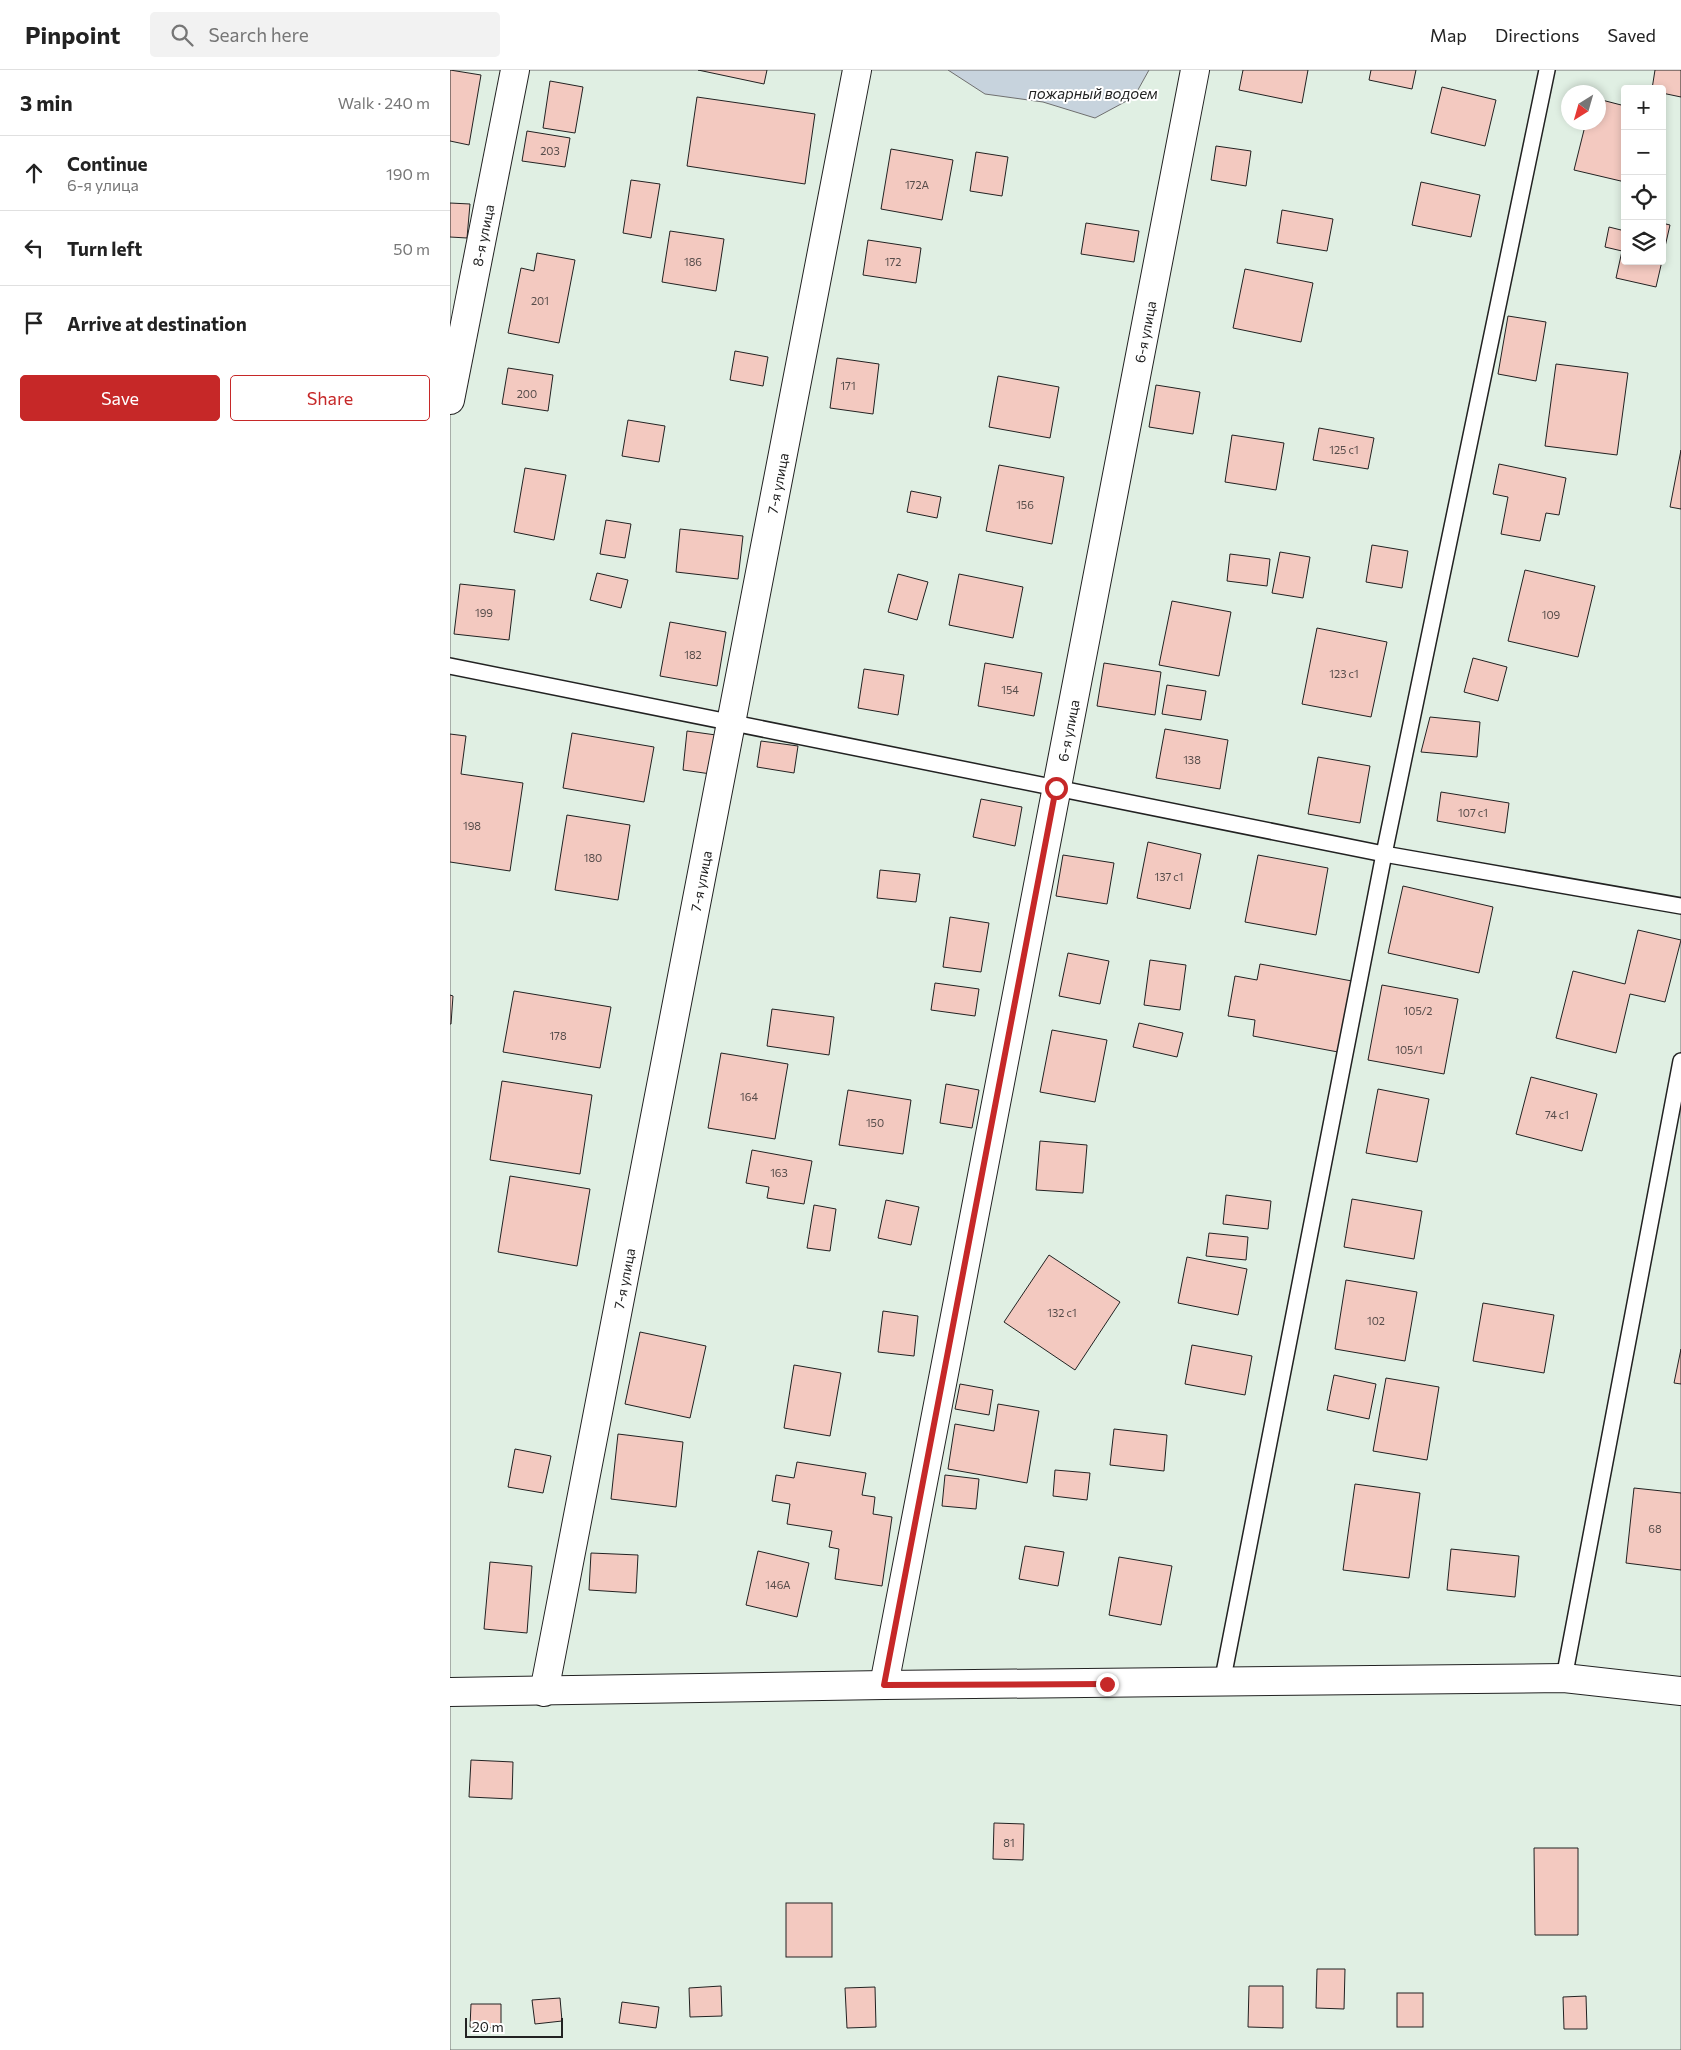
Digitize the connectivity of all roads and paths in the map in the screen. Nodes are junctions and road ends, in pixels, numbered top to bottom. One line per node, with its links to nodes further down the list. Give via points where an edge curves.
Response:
1 (515, 70): 5 (street, 8-я улица)
2 (857, 70): 7 (street, 7-я улица)
3 (1195, 70): 8 (street, 6-я улица)
4 (1547, 70): 9 (lane)
5 (450, 400)
6 (450, 666): 7 (lane)
7 (731, 723): 8 (lane); 17 (street, 7-я улица)
8 (1056, 788): 9 (lane); 14 (street, 6-я улица)
9 (1384, 854): 10 (lane); 13 (lane)
10 (1681, 906)
11 (1681, 1061): 12 (lane)
12 (1564, 1678): 13 (street); 15 (street)
13 (1222, 1683): 14 (street)
14 (884, 1685): 17 (street)
15 (1681, 1691)
16 (450, 1692): 17 (street)
17 (544, 1692)

